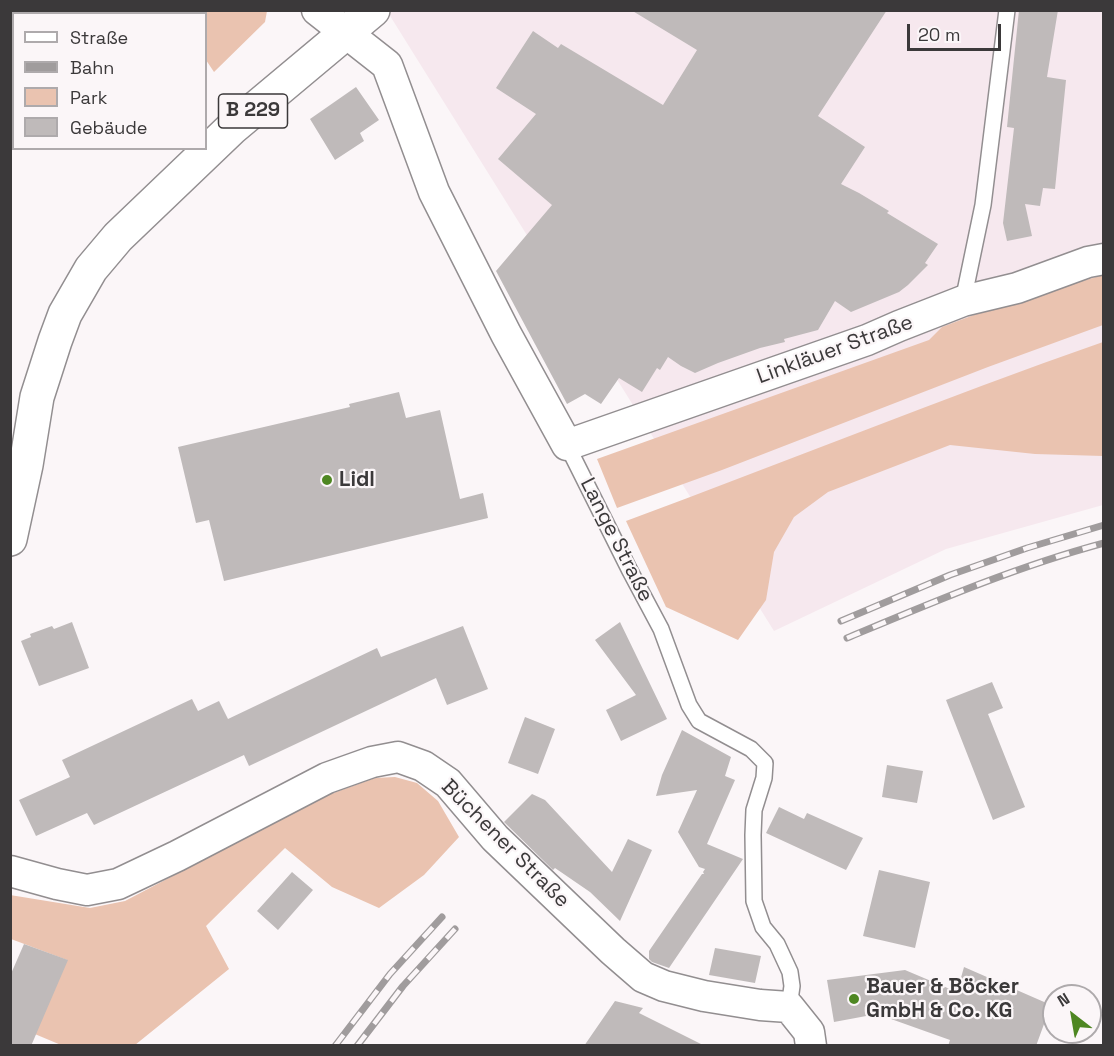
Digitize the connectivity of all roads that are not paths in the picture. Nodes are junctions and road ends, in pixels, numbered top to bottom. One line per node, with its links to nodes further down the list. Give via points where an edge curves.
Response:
1 (317, 10): 4 (street, Lange Straße)
2 (373, 10): 4 (main road, B 229)
3 (1007, 10): 6 (lane, via 983,205)
4 (346, 33): 7 (street, Lange Straße, via 387,65 434,192); 8 (main road, B 229, via 232,128 118,237 91,269 65,314 37,397)
5 (1104, 259): 6 (street, Linkläuer Straße)
6 (963, 301): 7 (street, Linkläuer Straße, via 867,340)
7 (567, 445): 10 (lane, Lange Straße, via 661,629 688,705 699,721 751,749 765,763 754,810 754,901 763,927 777,944 790,972)
8 (10, 539)
9 (10, 871): 10 (street, Büchener Straße, via 87,890 118,884 327,778 372,762 398,758 423,766 448,783 495,838 644,977 704,996)
10 (789, 1007): 11 (street, via 809,1032)
11 (811, 1046)

